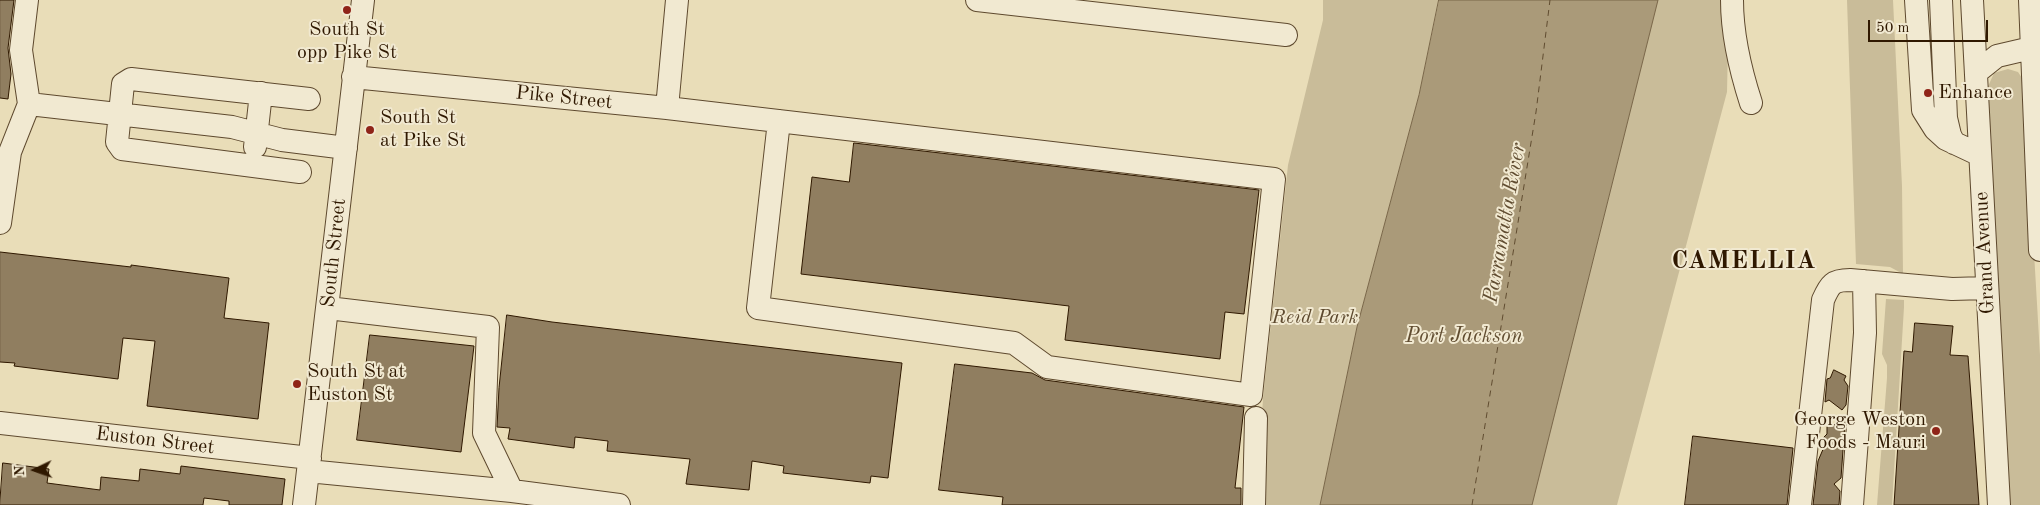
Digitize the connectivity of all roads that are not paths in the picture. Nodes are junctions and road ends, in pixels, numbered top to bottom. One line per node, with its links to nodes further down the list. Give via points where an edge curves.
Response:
1 (27, 0): 17 (street, via 22,50)
2 (363, 0): 13 (street, South Street)
3 (677, 0): 18 (street)
4 (977, 0): 10 (street)
5 (1732, 0): 16 (street, via 1736,50)
6 (1916, 0): 22 (street, via 1923,110 1935,129)
7 (1940, 0): 22 (street, via 1946,118)
8 (1972, 0): 12 (street, Grand Avenue)
9 (2030, 0): 11 (street)
10 (1286, 35)
11 (2036, 47): 12 (street, via 1998,56); 28 (street)
12 (1977, 72): 24 (street, Grand Avenue)
13 (353, 77): 18 (street, Pike Street); 23 (street, South Street)
14 (262, 94): 15 (street); 19 (street, via 131,79 123,84); 21 (street)
15 (309, 99)
16 (1750, 103)
17 (29, 104): 19 (street); 27 (street, via 10,152)
18 (667, 108): 20 (street, Pike Street)
19 (120, 114): 21 (street, via 232,127); 25 (street, via 117,142 122,149)
20 (779, 121): 20 (street, Pike Street, via 1274,179 1251,395 1047,367 1014,343 758,308)
21 (256, 134): 23 (street); 25 (street)
22 (1954, 143): 24 (street)
23 (346, 148): 31 (street, South Street)
24 (1980, 155): 30 (street, Grand Avenue)
25 (252, 166): 26 (street)
26 (300, 172)
27 (0, 223)
28 (2040, 250)
29 (1864, 281): 30 (street, via 1952,289); 39 (street, via 1837,280 1828,288 1823,300); 40 (street, via 1865,333)
30 (1986, 288): 41 (street, Grand Avenue)
31 (328, 308): 34 (street, South Street); 35 (street, via 488,327 484,433)
32 (1256, 418): 38 (street)
33 (0, 423): 34 (street, Euston Street)
34 (309, 465): 35 (street, Euston Street); 36 (street, South Street)
35 (512, 491): 37 (street, Euston Street)
36 (304, 505)
37 (619, 505)
38 (1254, 505)
39 (1800, 505)
40 (1852, 505)
41 (1999, 505)

